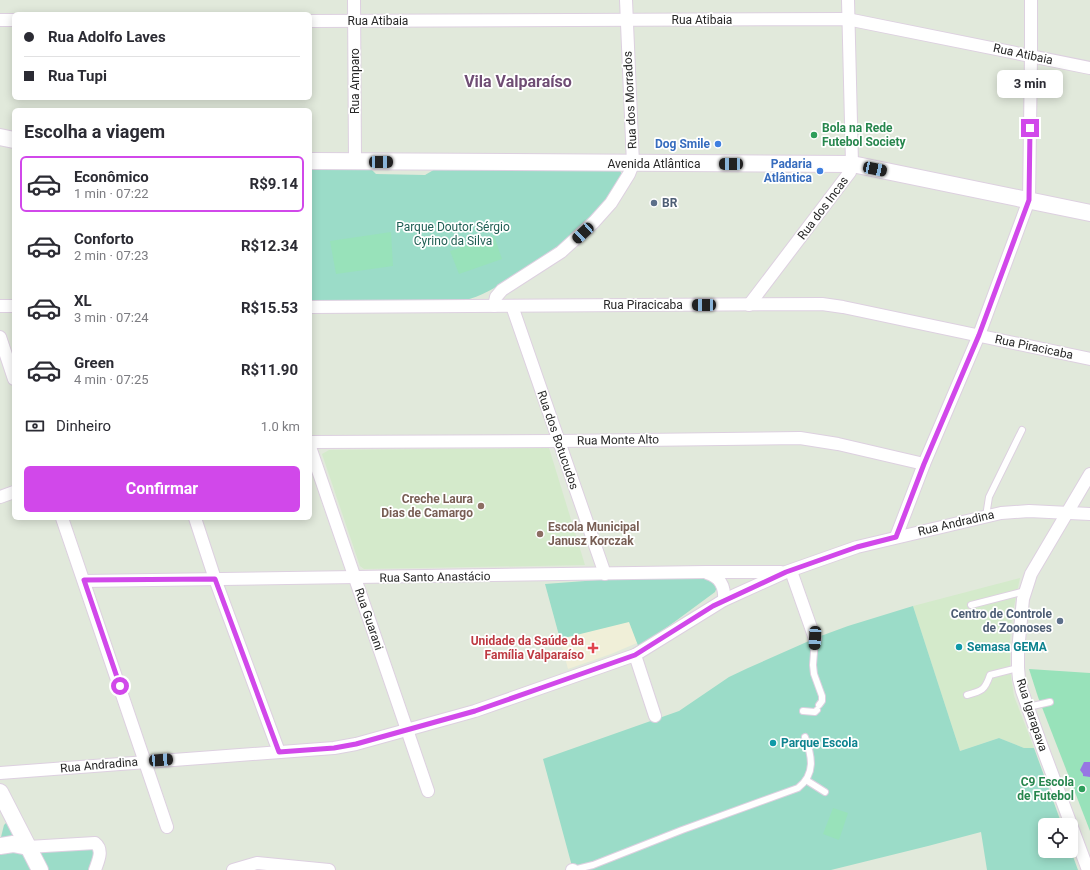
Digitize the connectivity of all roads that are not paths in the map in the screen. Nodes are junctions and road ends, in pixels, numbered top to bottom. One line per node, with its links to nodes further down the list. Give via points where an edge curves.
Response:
1 (354, 0): 10 (street, Rua Amparo)
2 (626, 0): 8 (street, Rua dos Morrados)
3 (848, 0): 5 (street, Rua dos Incas)
4 (1031, 0): 11 (street)
5 (847, 19): 8 (street, Rua Atibaia); 11 (street, Rua Atibaia); 18 (street, Rua dos Incas)
6 (0, 20): 7 (street)
7 (12, 20)
8 (626, 20): 10 (street, Rua Atibaia); 17 (street, Rua dos Morrados)
9 (312, 21): 10 (street, Rua Atibaia)
10 (355, 21): 16 (street, Rua Amparo)
11 (1031, 56): 12 (street, Rua Atibaia); 19 (street)
12 (1090, 68)
13 (0, 136): 14 (main road)
14 (12, 139)
15 (312, 161): 16 (main road, Avenida Atlântica)
16 (354, 161): 17 (main road, Avenida Atlântica)
17 (633, 164): 18 (main road, Avenida Atlântica); 24 (street, Rua dos Morrados, via 600,217 561,252 502,290 496,297)
18 (852, 164): 19 (main road, Avenida Atlântica); 21 (street, Rua dos Incas, via 847,178)
19 (1029, 200): 20 (main road, Avenida Atlântica); 27 (street)
20 (1090, 213)
21 (749, 305): 25 (street, Rua Piracicaba); 27 (street, Rua Piracicaba, via 832,305)
22 (0, 306): 23 (street)
23 (12, 306)
24 (494, 306): 25 (street, Rua Piracicaba); 26 (street, Rua Piracicaba)
25 (512, 306): 33 (street, Rua dos Botucudos)
26 (312, 307)
27 (979, 335): 30 (street, Rua Piracicaba); 36 (street)
28 (0, 337): 29 (street)
29 (2, 353): 31 (street)
30 (1090, 359)
31 (12, 375)
32 (1022, 430): 42 (lane, via 989,497)
33 (559, 441): 34 (street, Rua Monte Alto); 36 (street, Rua Monte Alto, via 800,438); 48 (street, Rua dos Botucudos)
34 (312, 442)
35 (312, 453): 49 (street, Rua Guarani)
36 (924, 464): 45 (street)
37 (1090, 474): 40 (street, Rua Igarapava)
38 (12, 493): 39 (street)
39 (0, 497)
40 (1067, 513): 41 (street, Rua Andradina); 42 (street, Rua Andradina, via 1015,511); 52 (street, Rua Igarapava, via 1034,567)
41 (1090, 514)
42 (986, 516): 45 (street, Rua Andradina)
43 (63, 520): 51 (street)
44 (196, 520): 50 (street)
45 (896, 537): 47 (street, Rua Andradina, via 857,547)
46 (706, 572): 47 (street, Rua Santo Anastácio); 48 (street, Rua Santo Anastácio); 53 (street, via 722,584)
47 (789, 572): 53 (street, Rua Andradina); 55 (street)
48 (605, 574): 49 (street, Rua Santo Anastácio)
49 (354, 578): 50 (street, Rua Santo Anastácio); 63 (street, Rua Guarani)
50 (215, 579): 51 (street, Rua Santo Anastácio); 65 (street)
51 (84, 580): 66 (street)
52 (1025, 591): 54 (lane); 57 (street, Rua Igarapava)
53 (724, 600): 56 (street, Rua Andradina)
54 (971, 605)
55 (815, 638): 61 (lane, via 813,669 822,701 815,712)
56 (635, 655): 62 (street); 63 (street, Rua Andradina, via 475,711)
57 (1018, 668): 58 (lane, via 990,675 984,688); 60 (street, Rua Igarapava)
58 (968, 695)
59 (1050, 702): 60 (lane)
60 (1028, 707): 83 (street, Rua Igarapava)
61 (803, 711)
62 (656, 716)
63 (408, 730): 65 (street, Rua Andradina, via 346,746); 69 (street, Rua Guarani)
64 (805, 737): 68 (lane, via 811,754 810,770)
65 (279, 752): 66 (street, Rua Andradina)
66 (146, 761): 67 (street, Rua Andradina); 75 (street)
67 (0, 773)
68 (806, 780): 71 (lane); 82 (lane, via 798,788 593,865)
69 (428, 791)
70 (0, 792): 72 (main road); 74 (main road)
71 (825, 792)
72 (0, 808): 73 (main road); 74 (main road)
73 (0, 816)
74 (15, 822): 77 (main road)
75 (167, 827)
76 (0, 846): 77 (main road, via 13,844)
77 (28, 847): 78 (main road); 79 (street, via 95,843 100,851)
78 (40, 870)
79 (96, 870)
80 (233, 870): 81 (street, via 257,863)
81 (329, 870)
82 (572, 870)
83 (1088, 870)

